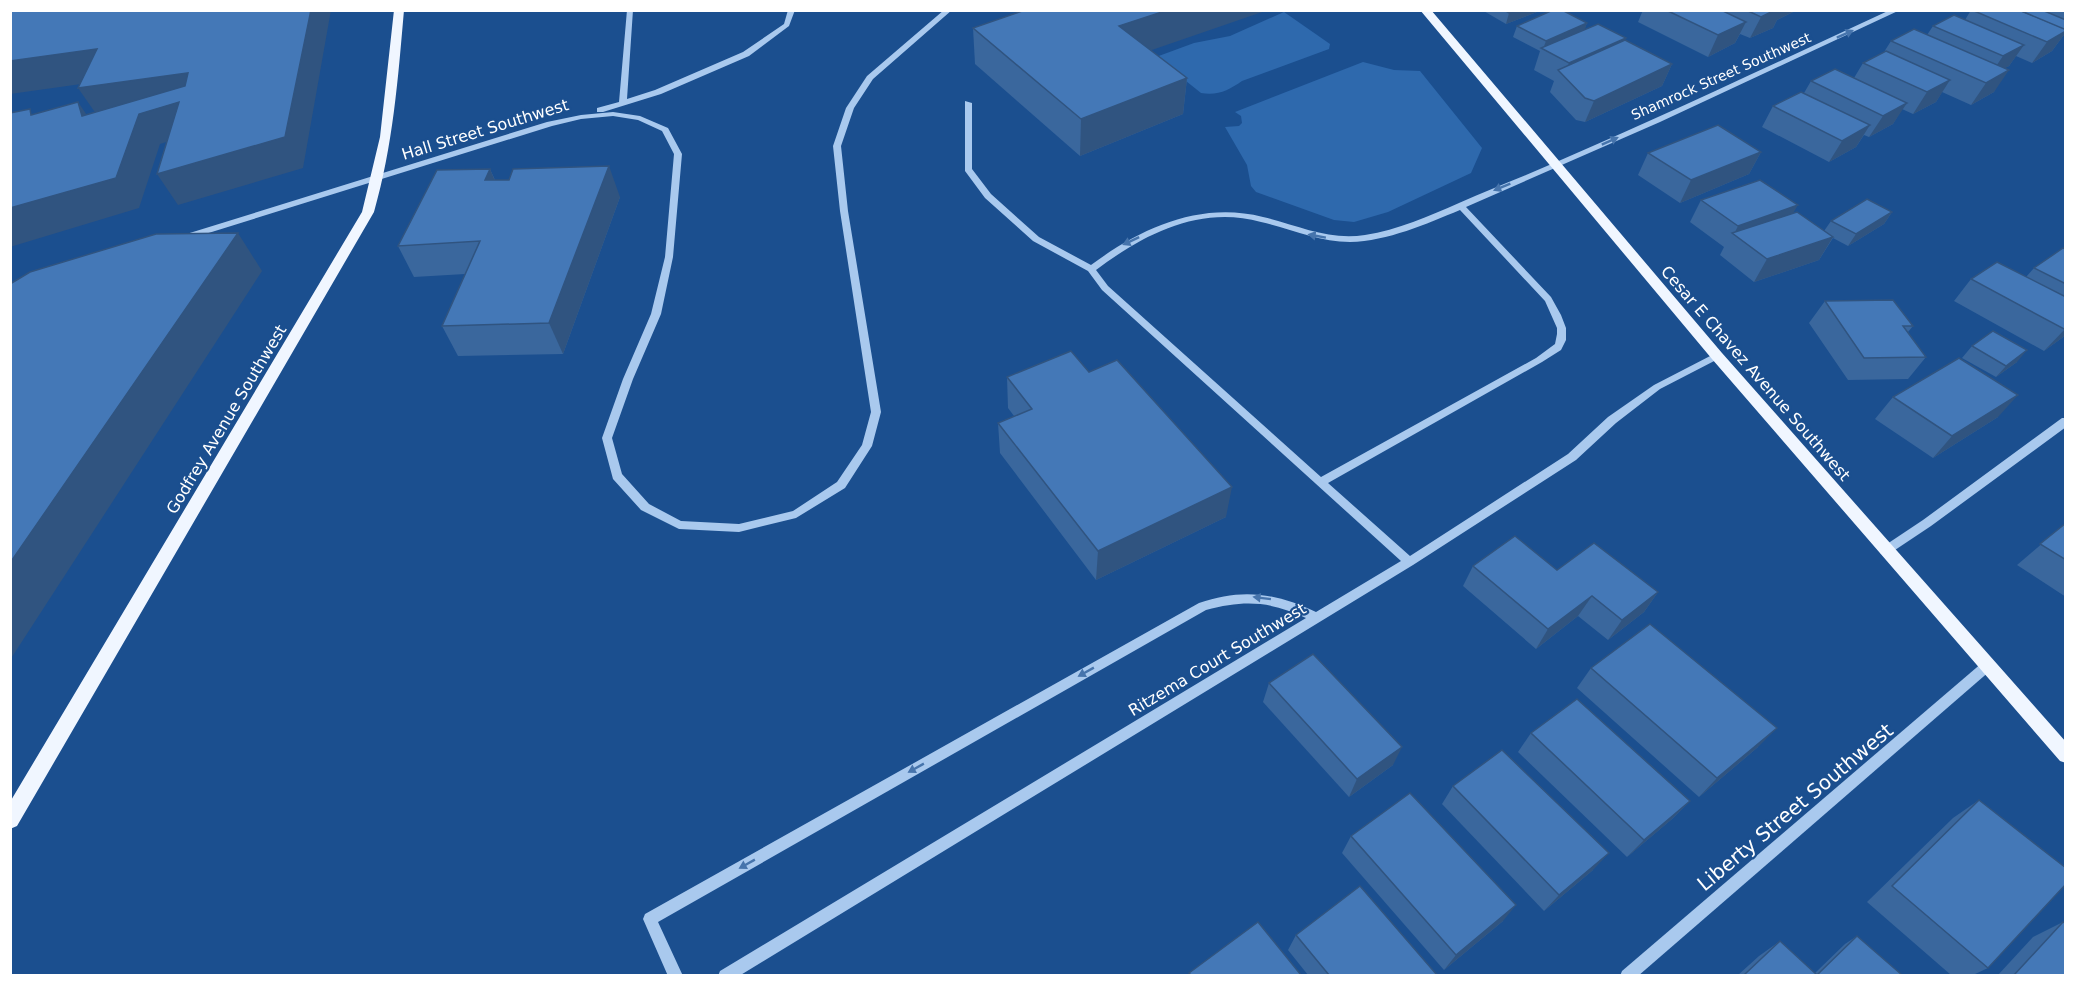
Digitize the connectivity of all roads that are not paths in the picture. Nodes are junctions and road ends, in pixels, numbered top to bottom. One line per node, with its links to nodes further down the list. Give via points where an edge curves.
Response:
1 (399, 10): 11 (main road, Godfrey Avenue Southwest)
2 (630, 10): 7 (street)
3 (792, 10): 7 (street, via 787,25 746,54)
4 (949, 10): 9 (street, Hall Street Southwest, via 870,78 850,108 837,146 843,211 876,412 867,446 841,485 796,514 739,528 679,525 645,507 617,476 607,438 656,314 669,257 678,154 665,130 653,122 613,114)
5 (1425, 10): 10 (main road, Cesar E Chavez Avenue Southwest)
6 (1897, 10): 10 (street, Shamrock Street Southwest, one-way to 6)
7 (624, 103): 9 (street)
8 (968, 104): 14 (street, via 968,169 988,196 1036,239)
9 (581, 117): 11 (street, Hall Street Southwest)
10 (1557, 166): 12 (street, Shamrock Street Southwest, one-way to 12); 15 (main road, Cesar E Chavez Avenue Southwest)
11 (380, 176): 13 (street, Hall Street Southwest); 23 (main road, Godfrey Avenue Southwest, via 358,232)
12 (1460, 205): 14 (street, Shamrock Street Southwest, one-way to 14, via 1402,231 1361,238 1318,237 1233,212 1208,213 1119,247); 17 (street, via 1548,299 1558,315 1562,336 1559,345 1539,360)
13 (170, 242)
14 (1091, 269): 17 (street, via 1105,288)
15 (1717, 356): 18 (main road, Cesar E Chavez Avenue Southwest); 19 (street, Ritzema Court Southwest, via 1657,387 1612,420 1572,457)
16 (2066, 422): 18 (street)
17 (1321, 482): 19 (street)
18 (1885, 551): 21 (main road, Cesar E Chavez Avenue Southwest)
19 (1408, 562): 20 (street, Ritzema Court Southwest)
20 (1317, 618): 24 (street, one-way to 24, via 1261,597 1234,598 1203,606 650,919); 25 (street, Ritzema Court Southwest)
21 (1987, 666): 22 (main road, Cesar E Chavez Avenue Southwest); 26 (street, Liberty Street Southwest)
22 (2066, 755)
23 (10, 820)
24 (676, 975)
25 (724, 975)
26 (1628, 975)

